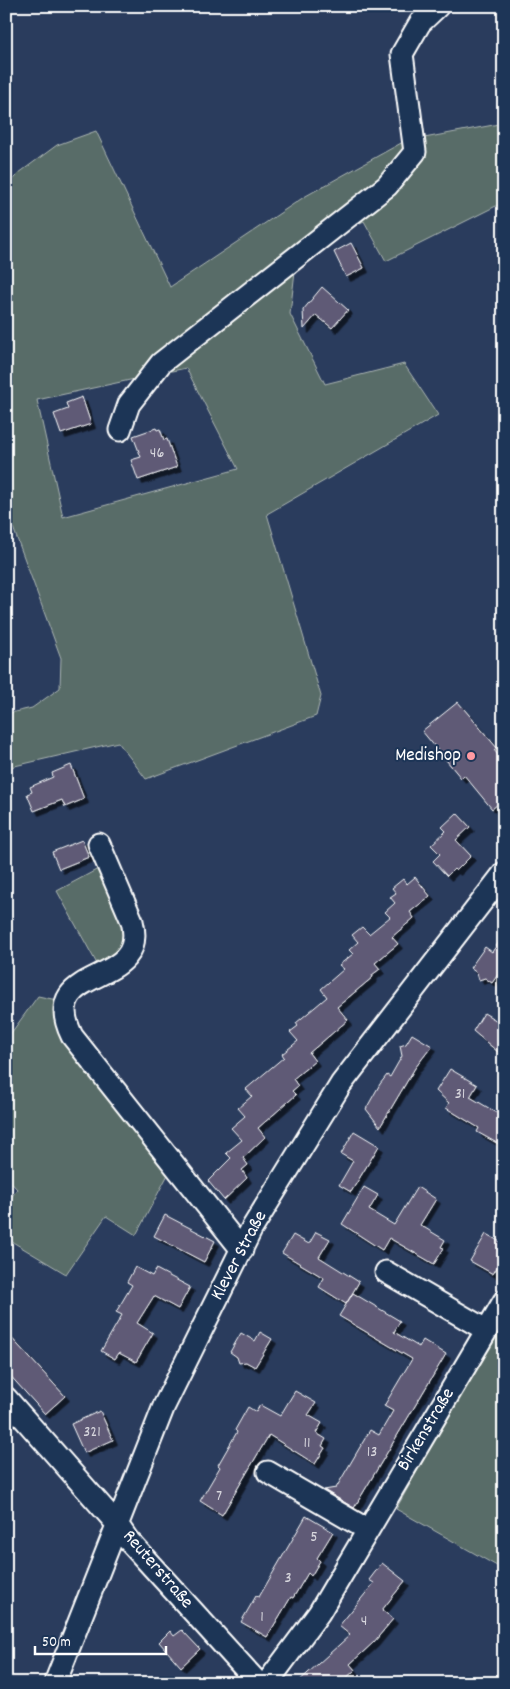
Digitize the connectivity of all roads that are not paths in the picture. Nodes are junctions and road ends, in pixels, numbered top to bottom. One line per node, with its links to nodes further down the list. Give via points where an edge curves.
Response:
1 (438, 6): 2 (street, via 420,23 402,54 415,152 387,186 161,363 129,404)
2 (120, 430)
3 (99, 844): 5 (street, via 132,921 134,945 122,962 73,991 66,1002 67,1024 72,1036 145,1131)
4 (504, 873): 5 (street, Klever Straße, via 340,1084)
5 (242, 1250): 11 (street, Klever Straße, via 164,1406)
6 (386, 1272): 8 (street)
7 (504, 1301): 8 (street, Birkenstraße)
8 (486, 1330): 12 (street, Birkenstraße)
9 (6, 1398): 11 (street, Reuterstraße)
10 (268, 1472): 12 (street)
11 (117, 1524): 13 (street, Klever Straße); 14 (street, Reuterstraße)
12 (368, 1530): 15 (street, Birkenstraße, via 319,1613)
13 (55, 1683)
14 (258, 1683)
15 (267, 1683)

